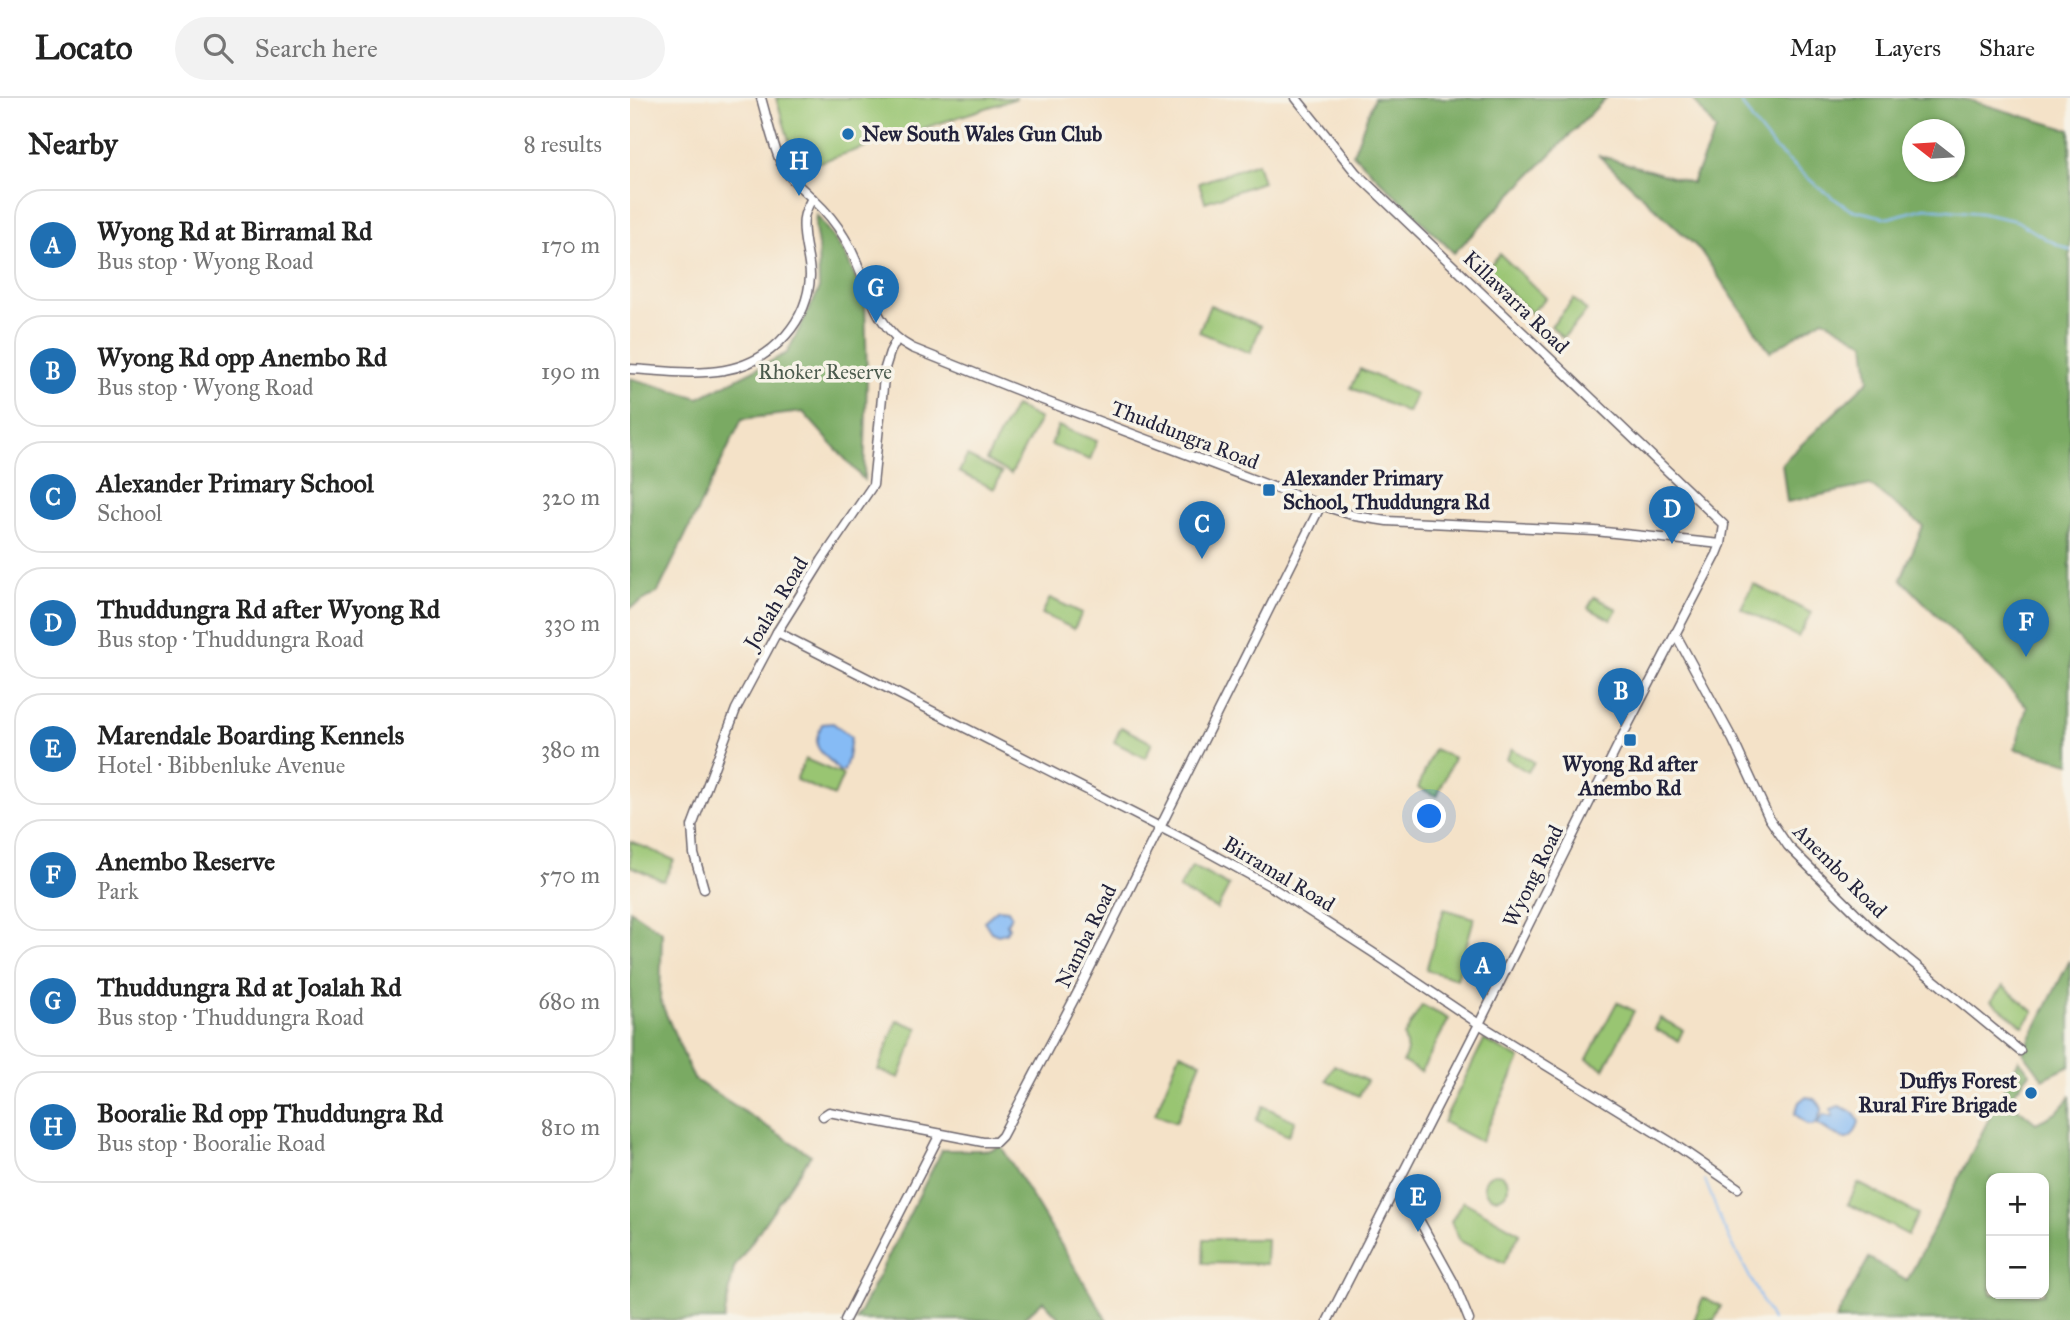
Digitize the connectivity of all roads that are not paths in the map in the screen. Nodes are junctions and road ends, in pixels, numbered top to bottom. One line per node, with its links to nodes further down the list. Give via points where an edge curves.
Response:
1 (761, 98): 3 (street, Thuddungra Road, via 784,168)
2 (1296, 98): 7 (street, Killawarra Road, via 1356,173)
3 (812, 198): 4 (street, Thuddungra Road, via 843,234 878,317); 5 (street, via 804,218 810,270 807,295 798,318 775,346 742,367 726,370)
4 (897, 339): 6 (street, Thuddungra Road); 9 (street, Joalah Road, via 885,368 873,485)
5 (630, 369)
6 (1321, 505): 8 (street, Thuddungra Road, via 1387,521 1595,531); 11 (street, Namba Road)
7 (1722, 522): 8 (street, Wyong Road)
8 (1721, 544): 10 (street, Wyong Road)
9 (777, 632): 11 (street, Birramal Road); 12 (street, Joalah Road, via 736,709 692,826)
10 (1675, 632): 13 (street, Wyong Road); 14 (street, Anembo Road, via 1787,846 1872,929)
11 (1160, 827): 13 (street, Birramal Road, via 1270,886); 16 (street, Namba Road, via 1002,1136 989,1143)
12 (704, 889)
13 (1479, 1024): 17 (street, Wyong Road); 18 (street, Birramal Road)
14 (2020, 1051)
15 (822, 1116): 16 (street, Namba Road, via 829,1112)
16 (940, 1134): 19 (street)
17 (1396, 1186): 20 (street, Wyong Road); 21 (street, via 1454,1283)
18 (1738, 1188)
19 (845, 1320)
20 (1328, 1320)
21 (1469, 1320)

